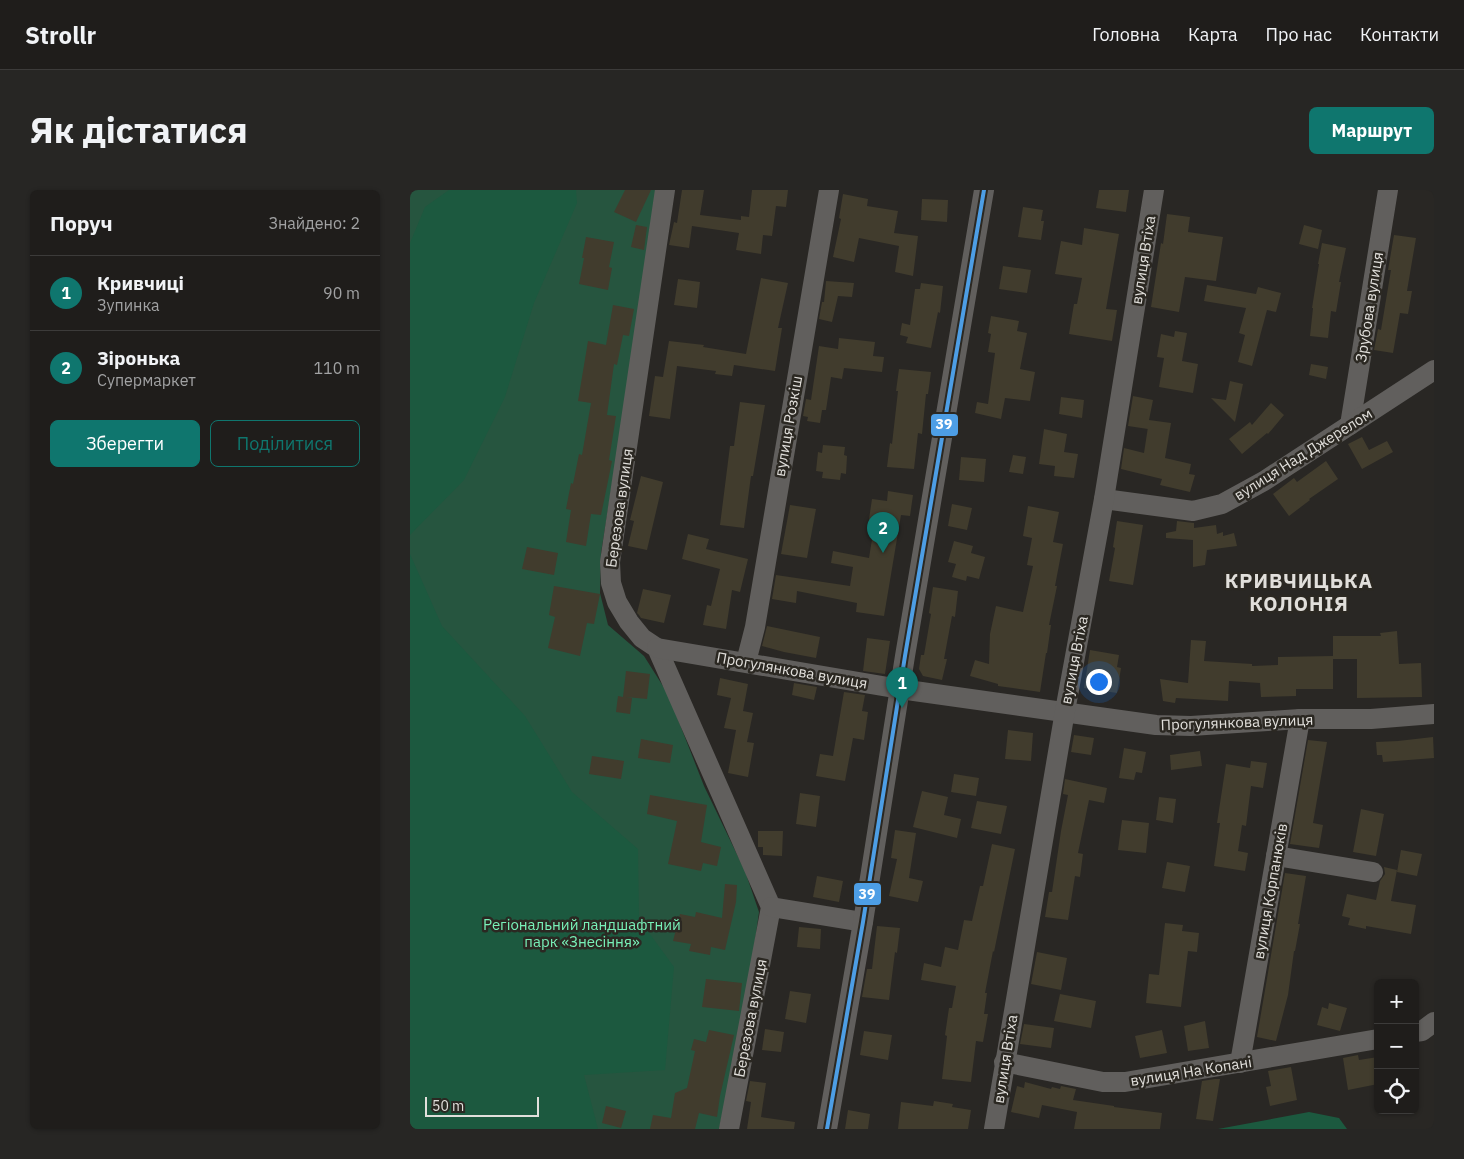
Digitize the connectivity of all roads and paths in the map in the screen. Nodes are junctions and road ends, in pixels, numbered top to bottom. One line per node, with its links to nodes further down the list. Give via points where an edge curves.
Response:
1 (665, 190): 9 (street, Березова вулиця, via 610,562 610,583 617,602 642,638)
2 (829, 190): 10 (street, вулиця Розкіш, via 760,598)
3 (984, 190): 11 (street)
4 (1154, 190): 8 (street, вулиця Втіха)
5 (1388, 190): 7 (street, Зрубова вулиця)
6 (1434, 370): 7 (street, вулиця Над Джерелом)
7 (1350, 425): 8 (street, вулиця Над Джерелом, via 1222,504 1192,511)
8 (1104, 499): 12 (street, вулиця Втіха)
9 (656, 648): 10 (street, Прогулянкова вулиця); 17 (street, Березова вулиця)
10 (746, 662): 11 (street, Прогулянкова вулиця)
11 (900, 688): 12 (street, Прогулянкова вулиця); 18 (street)
12 (1065, 712): 14 (street, Прогулянкова вулиця, via 1182,726); 22 (street, вулиця Втіха)
13 (1434, 714): 14 (street, Прогулянкова вулиця, via 1371,719)
14 (1300, 719): 15 (street, вулиця Корпанюків)
15 (1276, 856): 16 (street); 23 (street, вулиця Корпанюків)
16 (1373, 872)
17 (771, 907): 18 (street); 24 (street, Березова вулиця)
18 (863, 922): 25 (street)
19 (1434, 1022): 20 (street)
20 (1419, 1031)
21 (1374, 1040): 23 (street, вулиця На Копані)
22 (1004, 1062): 23 (street, вулиця На Копані, via 1103,1082 1126,1082); 26 (street, вулиця Втіха)
23 (1240, 1063)
24 (729, 1129)
25 (828, 1129)
26 (994, 1129)

